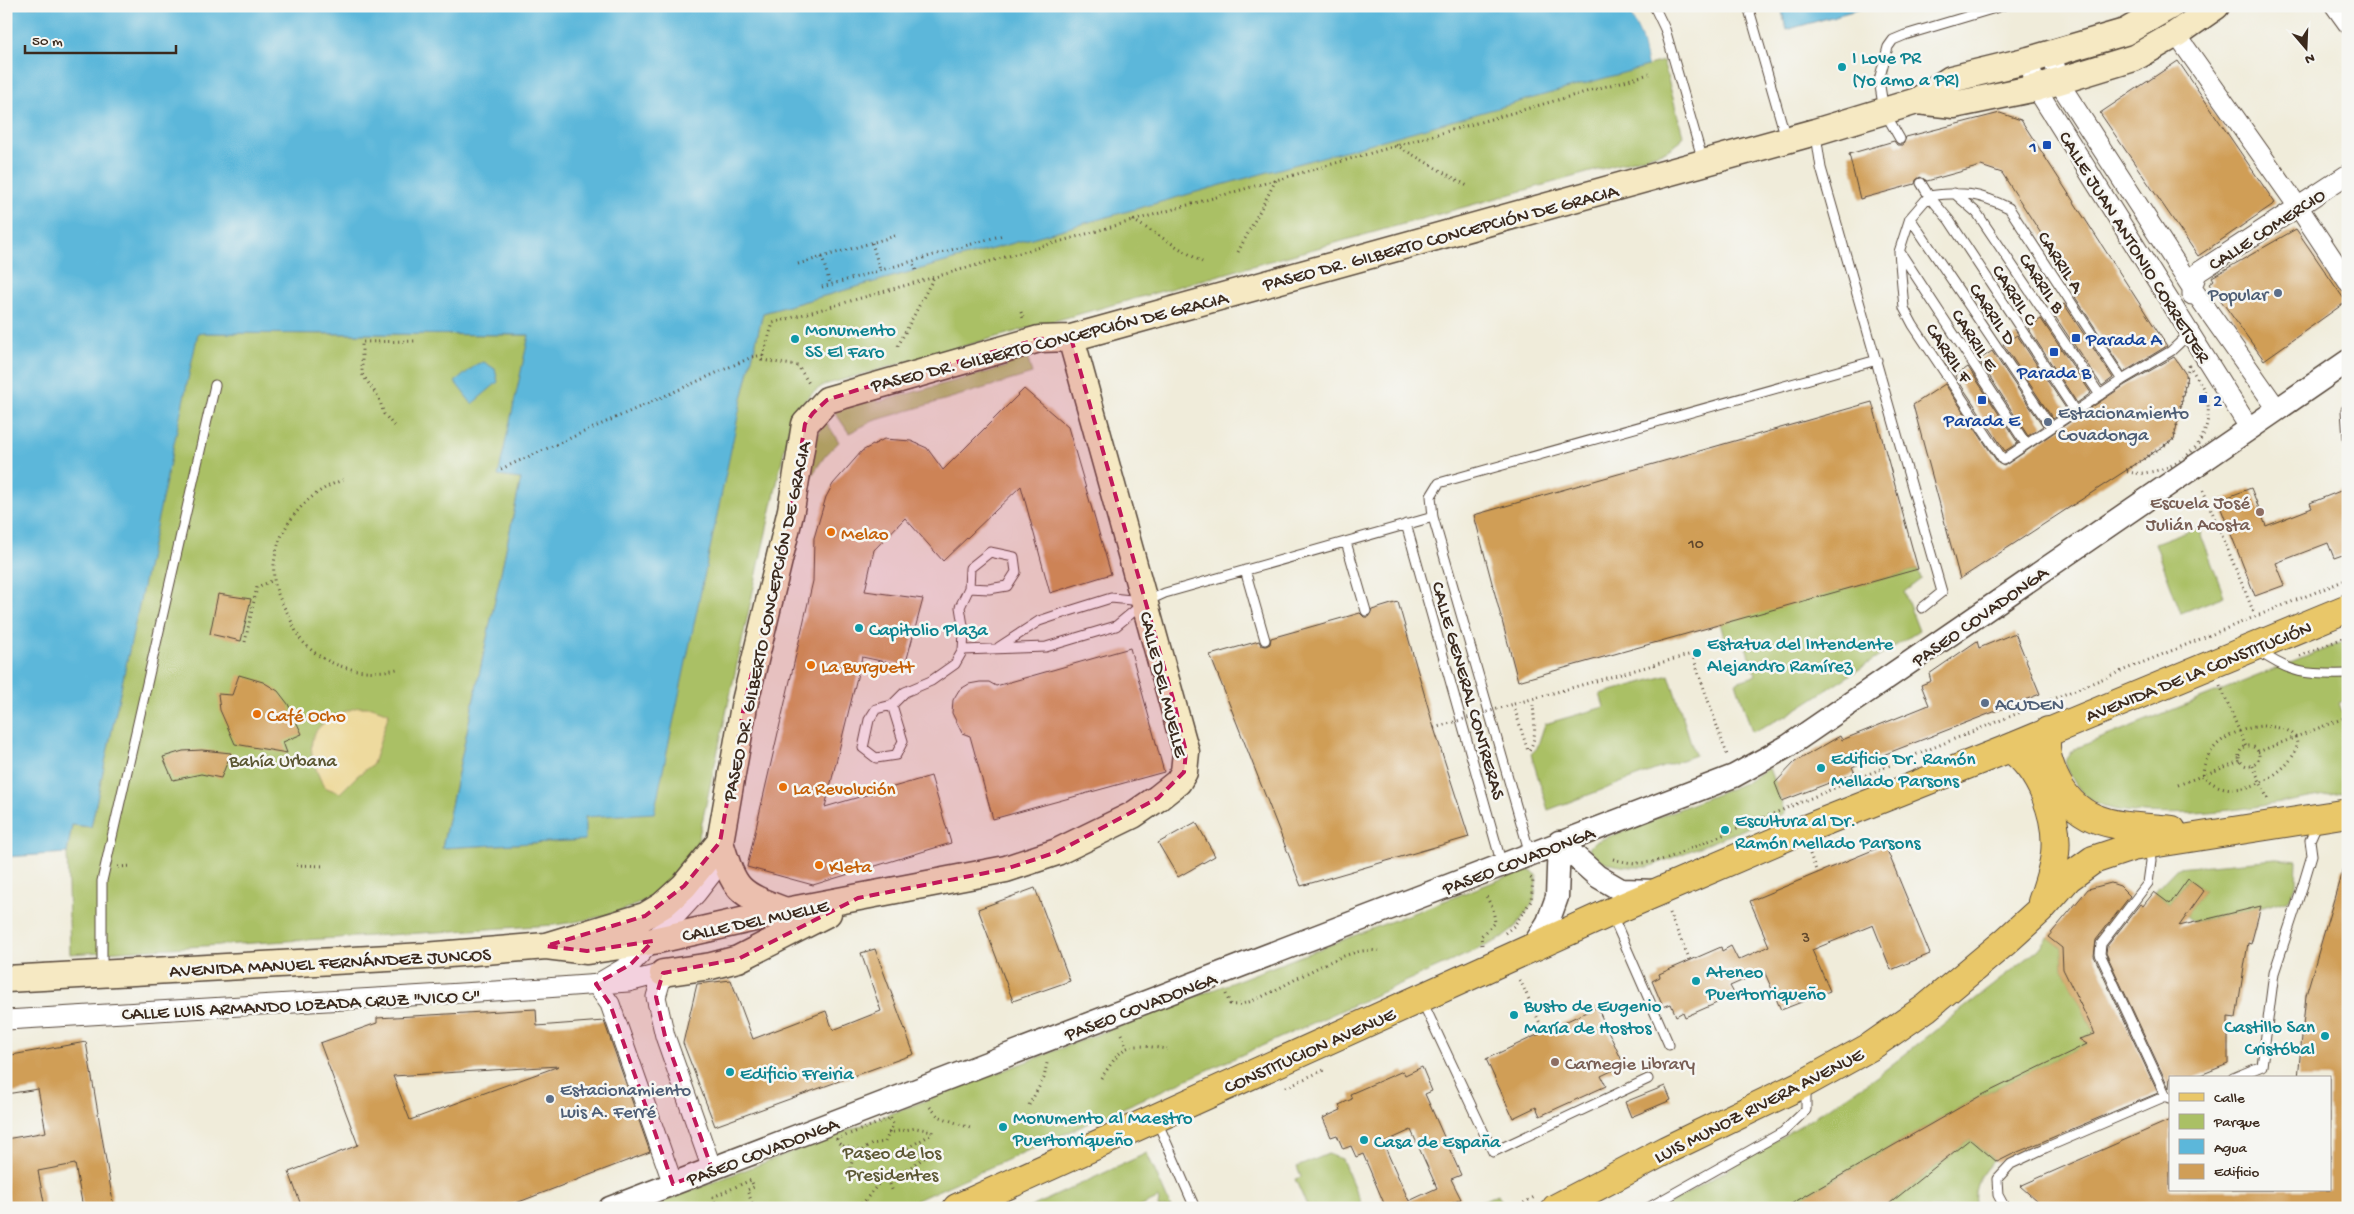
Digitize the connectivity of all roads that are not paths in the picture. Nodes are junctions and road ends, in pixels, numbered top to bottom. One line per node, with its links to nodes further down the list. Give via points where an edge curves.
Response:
1 (1654, 6): 16 (lane, via 1668,38)
2 (1748, 6): 15 (lane)
3 (2002, 6): 12 (lane, via 1893,40 1878,80)
4 (2170, 6): 9 (main road, PASEO DR. GILBERTO CONCEPCIÓN DE GRACIA, via 2125,32)
5 (2216, 6): 8 (main road, PASEO DR. GILBERTO CONCEPCIÓN DE GRACIA)
6 (2335, 6): 7 (street)
7 (2348, 24)
8 (2176, 34): 10 (main road, PASEO DR. GILBERTO CONCEPCIÓN DE GRACIA, via 2134,58); 21 (street)
9 (2040, 57): 10 (street, CALLE JUAN ANTONIO CORRETJER); 11 (main road, PASEO DR. GILBERTO CONCEPCIÓN DE GRACIA, via 1951,79)
10 (2048, 84): 11 (main road, PASEO DR. GILBERTO CONCEPCIÓN DE GRACIA, via 1954,105); 25 (street, CALLE JUAN ANTONIO CORRETJER); 26 (street, CALLE JUAN ANTONIO CORRETJER)
11 (1917, 101): 12 (main road, PASEO DR. GILBERTO CONCEPCIÓN DE GRACIA)
12 (1884, 111): 13 (main road, PASEO DR. GILBERTO CONCEPCIÓN DE GRACIA); 14 (lane)
13 (1815, 132): 15 (main road, PASEO DR. GILBERTO CONCEPCIÓN DE GRACIA); 28 (lane, via 1821,168)
14 (1900, 139)
15 (1787, 140): 16 (main road, PASEO DR. GILBERTO CONCEPCIÓN DE GRACIA)
16 (1704, 163): 27 (main road, PASEO DR. GILBERTO CONCEPCIÓN DE GRACIA)
17 (2348, 174): 21 (street, CALLE COMERCIO)
18 (1921, 182): 20 (lane, CARRIL C)
19 (1953, 193): 20 (lane, CARRIL A); 30 (lane, CARRIL A, via 1986,197 2008,208); 32 (lane, CARRIL B, via 1977,213)
20 (1928, 196): 22 (lane); 35 (lane, CARRIL C, via 1949,220)
21 (2299, 208): 24 (street); 25 (street, CALLE COMERCIO, via 2197,273)
22 (1910, 218): 23 (lane); 36 (lane, CARRIL D)
23 (1900, 252): 39 (lane, CARRIL E); 39 (lane, CARRIL F, via 1904,308 1912,325 2003,460)
24 (2348, 282)
25 (2192, 288): 26 (street, via 2194,325); 34 (street, CALLE JUAN ANTONIO CORRETJER)
26 (2190, 333): 30 (lane, via 2170,352); 37 (street, CALLE JUAN ANTONIO CORRETJER)
27 (1071, 338): 45 (main road, CALLE DEL MUELLE); 61 (main road, PASEO DR. GILBERTO CONCEPCIÓN DE GRACIA, via 1039,339 857,390 827,400 805,424 791,510 744,706)
28 (1877, 360): 40 (lane, CALLE GENERAL CONTRERAS, via 1439,483 1431,496); 46 (lane, via 1942,592)
29 (2348, 361): 34 (street, PASEO COVADONGA)
30 (2122, 380): 32 (lane)
31 (215, 385): 75 (lane, via 102,881)
32 (2100, 395): 35 (lane)
33 (2348, 409): 38 (lane)
34 (2278, 410): 37 (street, PASEO COVADONGA)
35 (2075, 411): 36 (lane)
36 (2051, 427): 39 (lane)
37 (2250, 429): 62 (street, PASEO COVADONGA, via 1788,746 1734,776)
38 (2348, 440)
39 (2026, 444)
40 (1433, 517): 41 (lane); 64 (lane, CALLE GENERAL CONTRERAS)
41 (1406, 524): 42 (lane); 65 (lane, CALLE GENERAL CONTRERAS)
42 (1346, 542): 43 (lane); 48 (lane)
43 (1245, 570): 45 (lane); 49 (lane)
44 (969, 588): 44 (lane, via 990,590 1007,586 1016,572 1014,557 990,552 970,568); 52 (lane, via 960,607)
45 (1145, 602): 51 (lane, via 1116,626 1046,647); 51 (lane, via 1111,598 1039,621); 66 (main road, CALLE DEL MUELLE, via 1186,752 1184,772 1178,782 1133,814 1057,852 1006,869)
46 (1922, 608)
47 (2348, 608): 50 (main road, AVENIDA DE LA CONSTITUCIÓN)
48 (1366, 611)
49 (1265, 640)
50 (2252, 646): 53 (lane, via 2277,664 2298,673); 55 (main road, AVENIDA DE LA CONSTITUCIÓN)
51 (999, 648): 52 (lane)
52 (963, 650): 54 (lane, via 955,664 906,692)
53 (2348, 674)
54 (892, 705): 54 (lane, via 876,709 869,720 863,748 876,758 896,755 903,741)
55 (2048, 731): 56 (main road, AVENIDA DE LA CONSTITUCIÓN); 60 (main road, via 2045,750 2060,787 2071,802 2091,817 2120,826)
56 (2010, 748): 67 (main road, AVENIDA DE LA CONSTITUCIÓN, via 1800,831); 69 (main road, via 2025,760 2036,778 2055,831 2054,860)
57 (2348, 813): 58 (main road, LUIS MUNOZ RIVERA AVENUE)
58 (2320, 818): 59 (main road); 60 (main road, LUIS MUNOZ RIVERA AVENUE); 81 (lane, via 2310,840 2312,855 2274,973 2262,1066)
59 (2348, 819)
60 (2210, 834): 63 (main road, LUIS MUNOZ RIVERA AVENUE)
61 (720, 842): 68 (main road, via 731,878 737,885 747,894); 71 (street, via 718,860 711,875); 72 (main road, PASEO DR. GILBERTO CONCEPCIÓN DE GRACIA, via 684,886 645,916)
62 (1559, 842): 64 (street, PASEO COVADONGA); 67 (street, via 1597,876 1621,890); 73 (street, via 1557,897 1548,922)
63 (2148, 845): 69 (main road, LUIS MUNOZ RIVERA AVENUE, via 2113,852 2088,863 2068,878); 84 (lane, via 2151,862 2148,883 2101,944 2100,954)
64 (1530, 854): 65 (street, PASEO COVADONGA)
65 (1511, 871): 86 (street, PASEO COVADONGA)
66 (858, 898): 68 (main road, CALLE DEL MUELLE); 74 (main road, CALLE DEL MUELLE, via 738,959)
67 (1667, 907): 70 (main road, CONSTITUCION AVENUE)
68 (786, 911): 71 (main road, CALLE DEL MUELLE)
69 (2039, 911): 83 (main road, LUIS MUNOZ RIVERA AVENUE, via 1926,1008 1870,1046)
70 (1611, 912): 73 (main road, CONSTITUCION AVENUE); 80 (lane)
71 (653, 941): 72 (main road, AVENIDA MANUEL FERNÁNDEZ JUNCOS, via 587,951); 77 (street, via 631,964)
72 (546, 946): 75 (main road, AVENIDA MANUEL FERNÁNDEZ JUNCOS)
73 (1532, 948): 78 (main road, CONSTITUCION AVENUE)
74 (663, 973): 77 (street, CALLE LUIS ARMANDO LOZADA CRUZ "VICO C", via 628,982); 86 (street, via 656,997 664,1036)
75 (102, 974): 76 (main road, AVENIDA MANUEL FERNÁNDEZ JUNCOS)
76 (6, 979)
77 (596, 984): 79 (street, CALLE LUIS ARMANDO LOZADA CRUZ "VICO C"); 87 (street, via 610,1004 617,1022)
78 (1420, 998): 82 (lane, via 1493,1152); 85 (main road, CONSTITUCION AVENUE)
79 (6, 1020)
80 (1669, 1045)
81 (2238, 1076)
82 (1648, 1079)
83 (1806, 1082): 88 (main road, LUIS MUNOZ RIVERA AVENUE, via 1666,1150); 92 (lane, via 1806,1110 1783,1132)
84 (2168, 1097): 93 (lane, via 2011,1164 1997,1180 1998,1195)
85 (1156, 1119): 90 (main road, CONSTITUCION AVENUE); 91 (lane)
86 (712, 1169): 87 (street, PASEO COVADONGA)
87 (673, 1184): 89 (street, PASEO COVADONGA)
88 (1548, 1201)
89 (610, 1208)
90 (957, 1208)
91 (1195, 1208)
92 (1648, 1208)
93 (2005, 1208)

